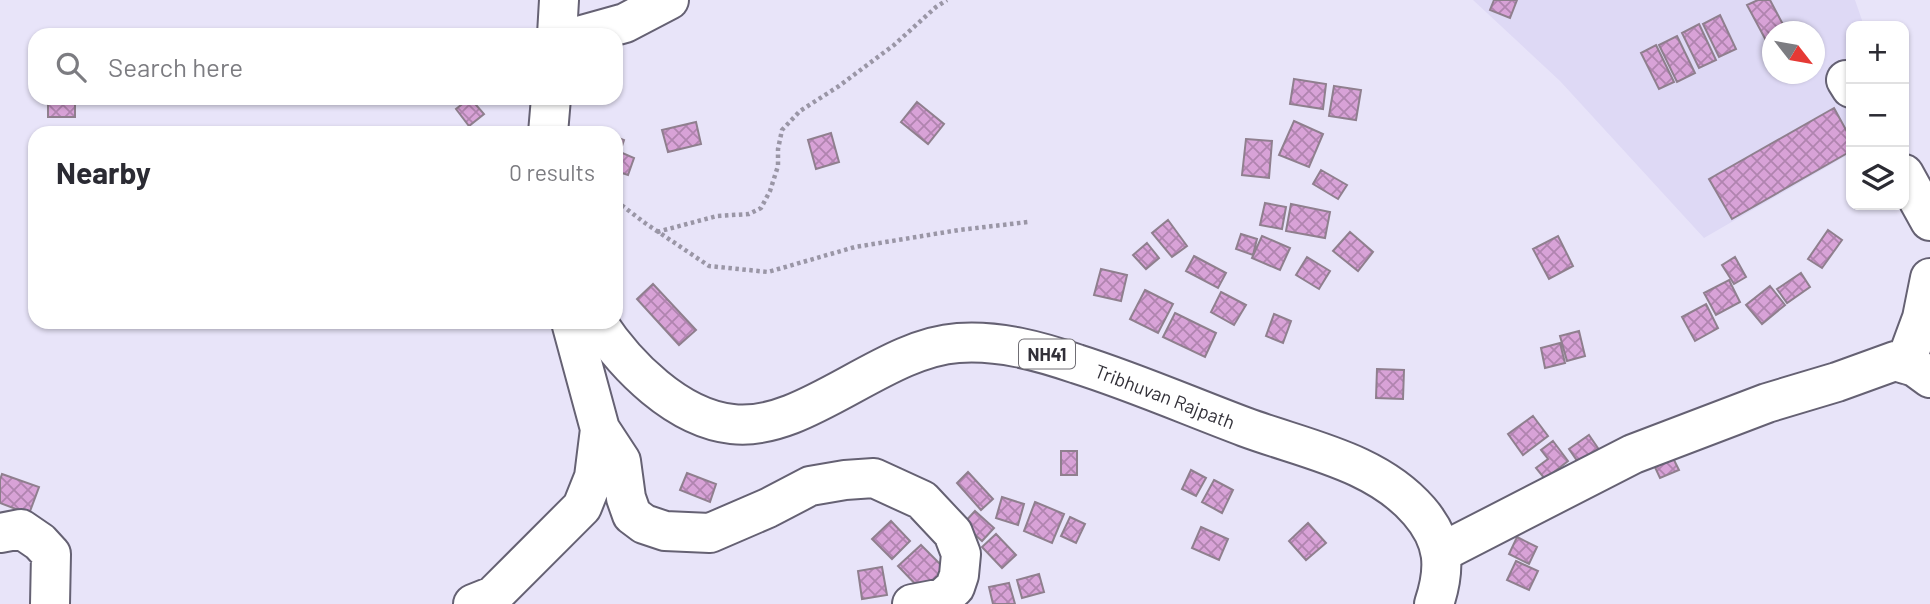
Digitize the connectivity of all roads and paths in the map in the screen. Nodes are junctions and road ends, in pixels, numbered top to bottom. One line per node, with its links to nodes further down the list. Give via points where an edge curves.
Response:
1 (559, 0): 4 (main road)
2 (669, 0): 5 (main road)
3 (947, 0): 12 (path, via 883,53 800,111 782,130 778,166 761,208)
4 (557, 28)
5 (607, 28)
6 (550, 105): 7 (main road)
7 (549, 126)
8 (1909, 183): 10 (main road)
9 (623, 206): 12 (path)
10 (1930, 221)
11 (1028, 222): 12 (path, via 855,247 768,272 709,266)
12 (657, 232)
13 (1930, 278): 16 (main road)
14 (573, 329): 17 (main road)
15 (602, 329): 19 (main road, Tribhuvan Rajpath / NH41, via 629,364 662,393 704,417 736,425 767,422 798,411 881,368 936,346 1002,344 1054,356 1356,467 1414,505)
16 (1918, 371): 19 (main road, via 1895,361 1633,454)
17 (600, 429): 21 (main road, via 594,477 582,507 492,596); 22 (main road, via 621,461 632,515 665,531 710,533 810,486 845,480 874,478 922,500 953,533 961,554 959,575 955,587 943,598)
18 (0, 533): 20 (main road, via 21,529 51,554)
19 (1442, 552): 23 (main road)
20 (50, 604)
21 (473, 604)
22 (912, 604)
23 (1434, 604)

